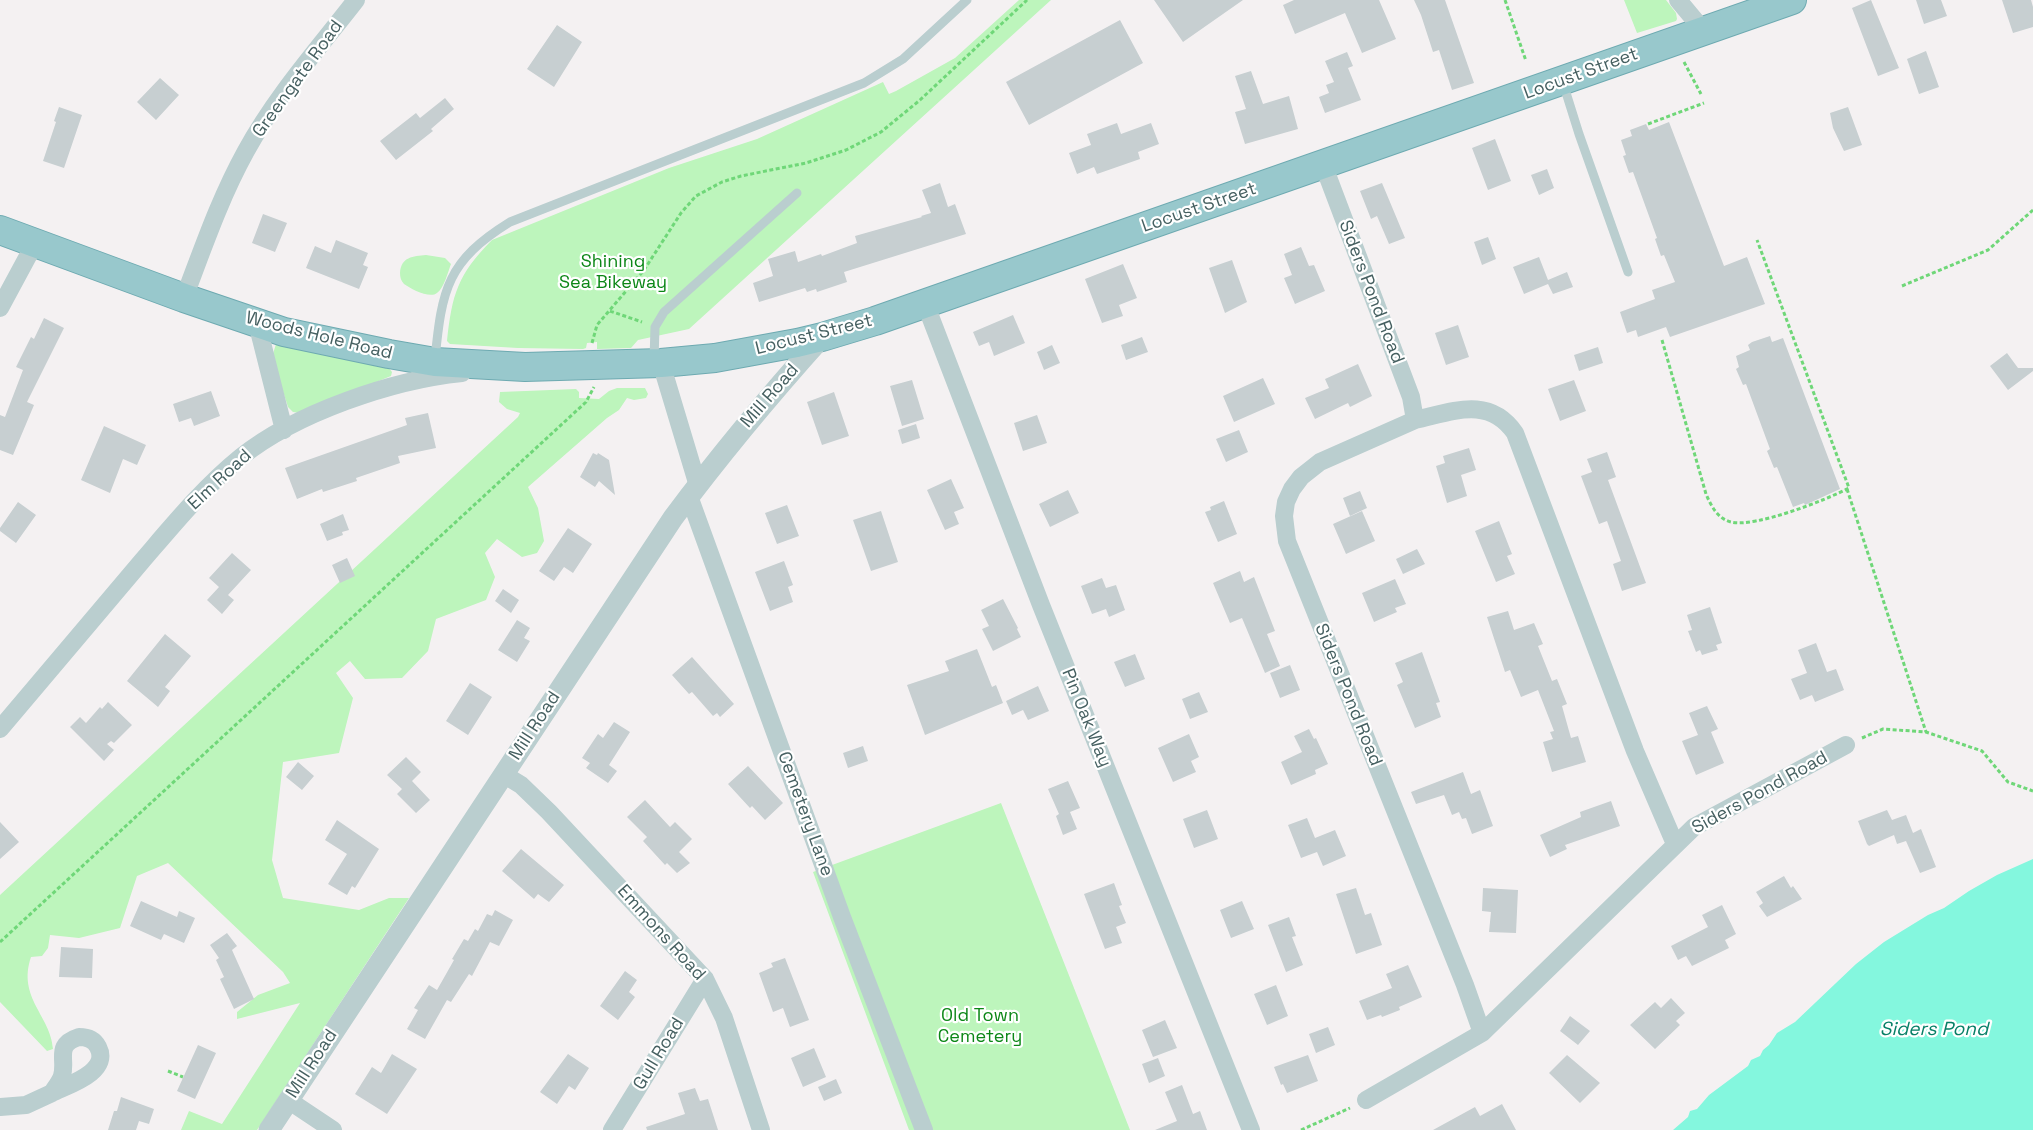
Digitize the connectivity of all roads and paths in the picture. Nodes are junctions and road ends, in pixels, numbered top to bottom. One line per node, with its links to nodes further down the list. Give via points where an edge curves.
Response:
1 (356, 0): 22 (street, Greengate Road, via 277,101 246,151 214,219)
2 (967, 0): 30 (lane, via 903,59 864,83 510,222 485,238 463,259 447,290 439,318)
3 (1027, 0): 25 (path, via 881,132 846,150 806,163 741,176 696,196 644,270)
4 (1505, 0): 9 (path)
5 (1678, 0): 7 (street)
6 (1792, 0): 7 (highway, Locust Street)
7 (1703, 30): 10 (highway, Locust Street)
8 (1683, 60): 11 (path)
9 (1526, 61)
10 (1562, 81): 14 (highway, Locust Street); 20 (lane)
11 (1701, 94)
12 (1704, 103): 13 (path)
13 (1648, 124)
14 (1323, 164): 23 (highway, Locust Street); 34 (street, Siders Pond Road, via 1411,397)
15 (798, 192): 27 (lane, via 664,312)
16 (2033, 210): 21 (path, via 1988,250)
17 (0, 230): 19 (highway, Woods Hole Road)
18 (1757, 240): 36 (path, via 1850,486)
19 (35, 243): 22 (highway, Woods Hole Road); 24 (street)
20 (1628, 272)
21 (1902, 286)
22 (184, 298): 26 (highway, Woods Hole Road)
23 (925, 303): 28 (highway, Locust Street); 58 (street, Pin Oak Way, via 1041,605)
24 (0, 308)
25 (610, 310): 27 (path); 32 (path, via 597,325)
26 (257, 323): 30 (highway, Woods Hole Road, via 317,340); 35 (street)
27 (654, 327): 31 (lane)
28 (822, 337): 31 (highway, Locust Street, via 715,358); 37 (street, Mill Road)
29 (1662, 340): 36 (path, via 1706,494 1720,516 1730,522 1762,521)
30 (435, 362): 33 (highway, Woods Hole Road)
31 (657, 363): 32 (highway, Locust Street); 37 (street, Cemetery Lane)
32 (593, 365): 33 (highway, Woods Hole Road); 44 (path, via 590,398 579,409)
33 (525, 367): 35 (street, Elm Road, via 448,374 389,388 318,413)
34 (1415, 420): 43 (street, Siders Pond Road, via 1475,408 1499,416 1515,433 1635,751); 46 (street, Siders Pond Road, via 1320,462 1292,489 1284,516 1287,541)
35 (284, 430): 38 (street, Elm Road, via 242,457 185,512)
36 (1847, 490): 39 (path)
37 (694, 491): 41 (street, Mill Road); 57 (street, Cemetery Lane, via 839,908)
38 (0, 729)
39 (1926, 732): 40 (path, via 1884,729); 42 (path, via 1982,751 2008,782)
40 (1846, 745): 43 (street, Siders Pond Road, via 1694,827)
41 (503, 774): 45 (street, Emmons Road, via 521,785 549,812); 50 (street, Mill Road)
42 (2033, 792)
43 (1675, 844): 46 (street, Siders Pond Road)
44 (0, 942)
45 (705, 979): 55 (street, Gull Road); 56 (street, Emmons Road, via 724,1018)
46 (1482, 1033): 51 (street, Siders Pond Road)
47 (168, 1071): 48 (path)
48 (183, 1077)
49 (52, 1093): 52 (street, via 26,1105)
50 (288, 1100): 53 (street, Mill Road); 54 (street)
51 (1366, 1100): 59 (path)
52 (0, 1107)
53 (269, 1130)
54 (333, 1130)
55 (612, 1130)
56 (761, 1130)
57 (924, 1130)
58 (1251, 1130)
59 (1301, 1130)

